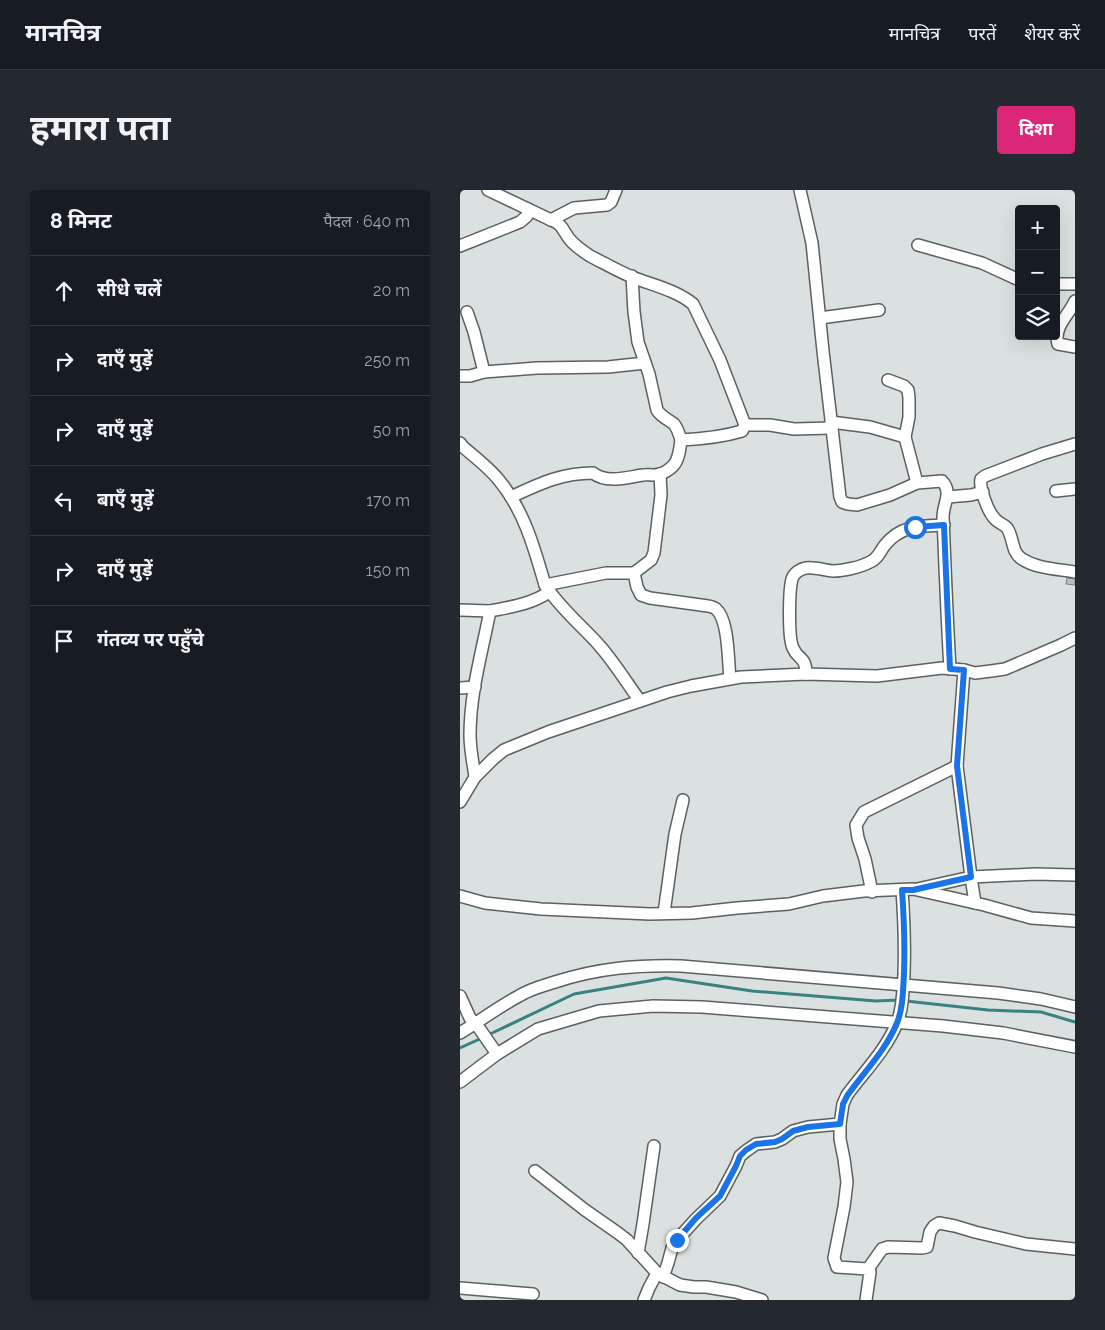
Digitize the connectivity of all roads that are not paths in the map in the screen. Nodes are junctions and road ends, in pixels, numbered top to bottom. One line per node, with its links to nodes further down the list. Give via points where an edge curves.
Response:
1 (488, 190): 4 (street)
2 (616, 190): 5 (street, via 607,205 574,208)
3 (800, 190): 15 (street, via 812,242)
4 (528, 209): 5 (street); 7 (street, via 520,222)
5 (551, 220): 8 (street, via 561,225 571,241 585,252)
6 (918, 245): 9 (street, via 982,263)
7 (460, 246)
8 (632, 276): 17 (street, via 638,342); 21 (street, via 662,287 693,304 720,360)
9 (1015, 278)
10 (1060, 284): 11 (street)
11 (1075, 284)
12 (1075, 301): 16 (street, via 1062,321 1057,341 1062,346)
13 (879, 310): 15 (street)
14 (467, 312): 18 (street)
15 (820, 318): 22 (street)
16 (1075, 347)
17 (645, 363): 18 (street); 24 (street, via 657,410 672,423)
18 (484, 372): 19 (street)
19 (460, 376)
20 (888, 380): 23 (street, via 908,390 909,417)
21 (745, 425): 22 (street, via 794,429); 24 (street, via 742,431 732,434)
22 (832, 425): 23 (street, via 870,427); 28 (street, via 842,502 857,505)
23 (905, 437): 28 (street)
24 (682, 440): 27 (street, via 673,466)
25 (460, 443): 32 (street, via 489,469)
26 (1075, 444): 31 (street, via 985,476 980,483)
27 (660, 474): 32 (street, via 609,479 593,473 571,475 548,480); 36 (street, via 661,495 654,553 651,560)
28 (917, 483): 33 (street, via 942,481 948,490)
29 (1075, 489): 30 (street)
30 (1056, 491)
31 (983, 492): 33 (street); 35 (street, via 993,517 1008,528 1018,556 1040,566)
32 (511, 497): 37 (street, via 528,529)
33 (947, 497): 34 (street)
34 (944, 525): 41 (street); 43 (street, via 901,531 870,562 842,571 806,568 796,572 790,594 790,634 793,648 806,667)
35 (1075, 572)
36 (634, 573): 37 (street, via 606,573); 44 (street, via 641,595 715,608 724,622)
37 (547, 589): 39 (street, via 542,598); 47 (street, via 601,647)
38 (460, 610): 39 (street)
39 (490, 611): 45 (street)
40 (1075, 638): 42 (street, via 1005,669 975,673)
41 (950, 669): 42 (street); 43 (street, via 877,676)
42 (964, 670): 49 (street)
43 (806, 674): 44 (street)
44 (730, 678): 47 (street)
45 (474, 687): 46 (street); 48 (street)
46 (460, 688)
47 (640, 701): 50 (street, via 512,746)
48 (465, 737): 50 (street)
49 (957, 766): 54 (street); 56 (street, via 864,812 859,819 856,825 858,838)
50 (475, 777): 52 (street)
51 (683, 800): 59 (street)
52 (460, 802)
53 (1075, 875): 54 (street)
54 (971, 877): 55 (street); 58 (street)
55 (908, 890): 56 (street); 58 (street); 61 (street)
56 (872, 892): 59 (street, via 823,896 789,904)
57 (460, 896): 59 (street, via 485,903 541,909)
58 (975, 903): 60 (street, via 1031,918)
59 (664, 913)
60 (1075, 921)
61 (904, 985): 63 (street, via 1041,999); 64 (street); 65 (street, via 649,965 602,970 540,986 519,995)
62 (460, 996): 65 (street)
63 (1075, 1007)
64 (899, 1017): 67 (street); 68 (street, via 653,1006 599,1011 538,1029); 70 (street, via 879,1053 847,1096)
65 (474, 1026): 66 (street); 68 (street)
66 (460, 1033)
67 (1075, 1047)
68 (491, 1051): 69 (street)
69 (460, 1082)
70 (840, 1124): 75 (street, via 847,1182 834,1258 837,1266); 76 (street, via 793,1131 775,1142 756,1144 746,1150 720,1196 677,1240)
71 (654, 1146): 74 (street)
72 (535, 1171): 74 (street, via 618,1233)
73 (1075, 1249): 75 (street, via 1026,1244 940,1223 930,1232 927,1247 882,1249)
74 (638, 1253): 76 (street)
75 (868, 1269): 81 (street)
76 (660, 1275): 79 (street); 80 (street, via 680,1285 736,1292)
77 (460, 1288): 78 (street)
78 (533, 1294)
79 (644, 1300)
80 (762, 1300)
81 (866, 1300)

